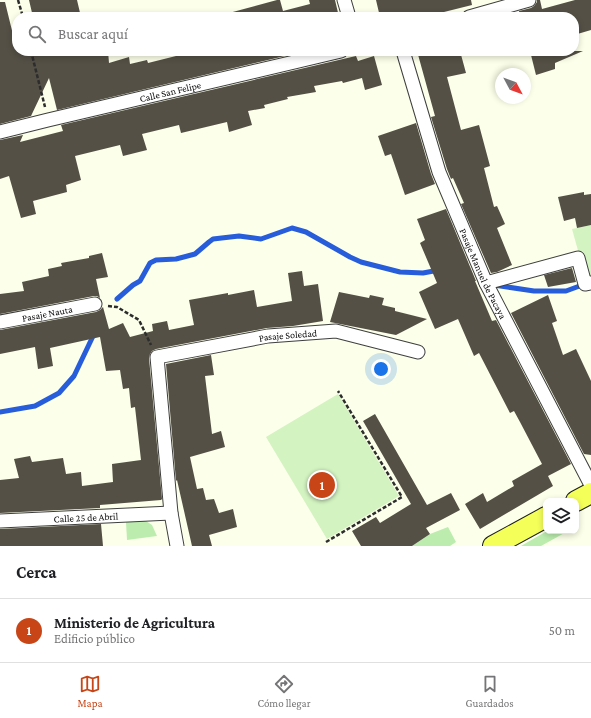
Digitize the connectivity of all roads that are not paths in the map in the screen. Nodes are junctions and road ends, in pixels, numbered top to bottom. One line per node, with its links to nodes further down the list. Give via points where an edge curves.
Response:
1 (344, 0): 3 (street)
2 (529, 0): 4 (street)
3 (348, 12)
4 (487, 12)
5 (320, 56): 7 (street, Calle San Felipe)
6 (404, 56): 8 (street, Pasaje Manuel de Pacaya, via 439,172)
7 (0, 132)
8 (486, 283): 9 (street, via 578,258 586,284); 13 (street, Pasaje Manuel de Pacaya)
9 (591, 283)
10 (95, 304): 11 (street, Pasaje Nauta)
11 (0, 322)
12 (418, 352): 16 (street, Pasaje Soledad, via 336,331 268,336 156,357)
13 (591, 485)
14 (591, 493): 15 (main road)
15 (579, 499)
16 (171, 513): 18 (street, Calle 25 de Abril); 19 (street)
17 (543, 519): 20 (main road)
18 (0, 521)
19 (178, 546)
20 (494, 546)

